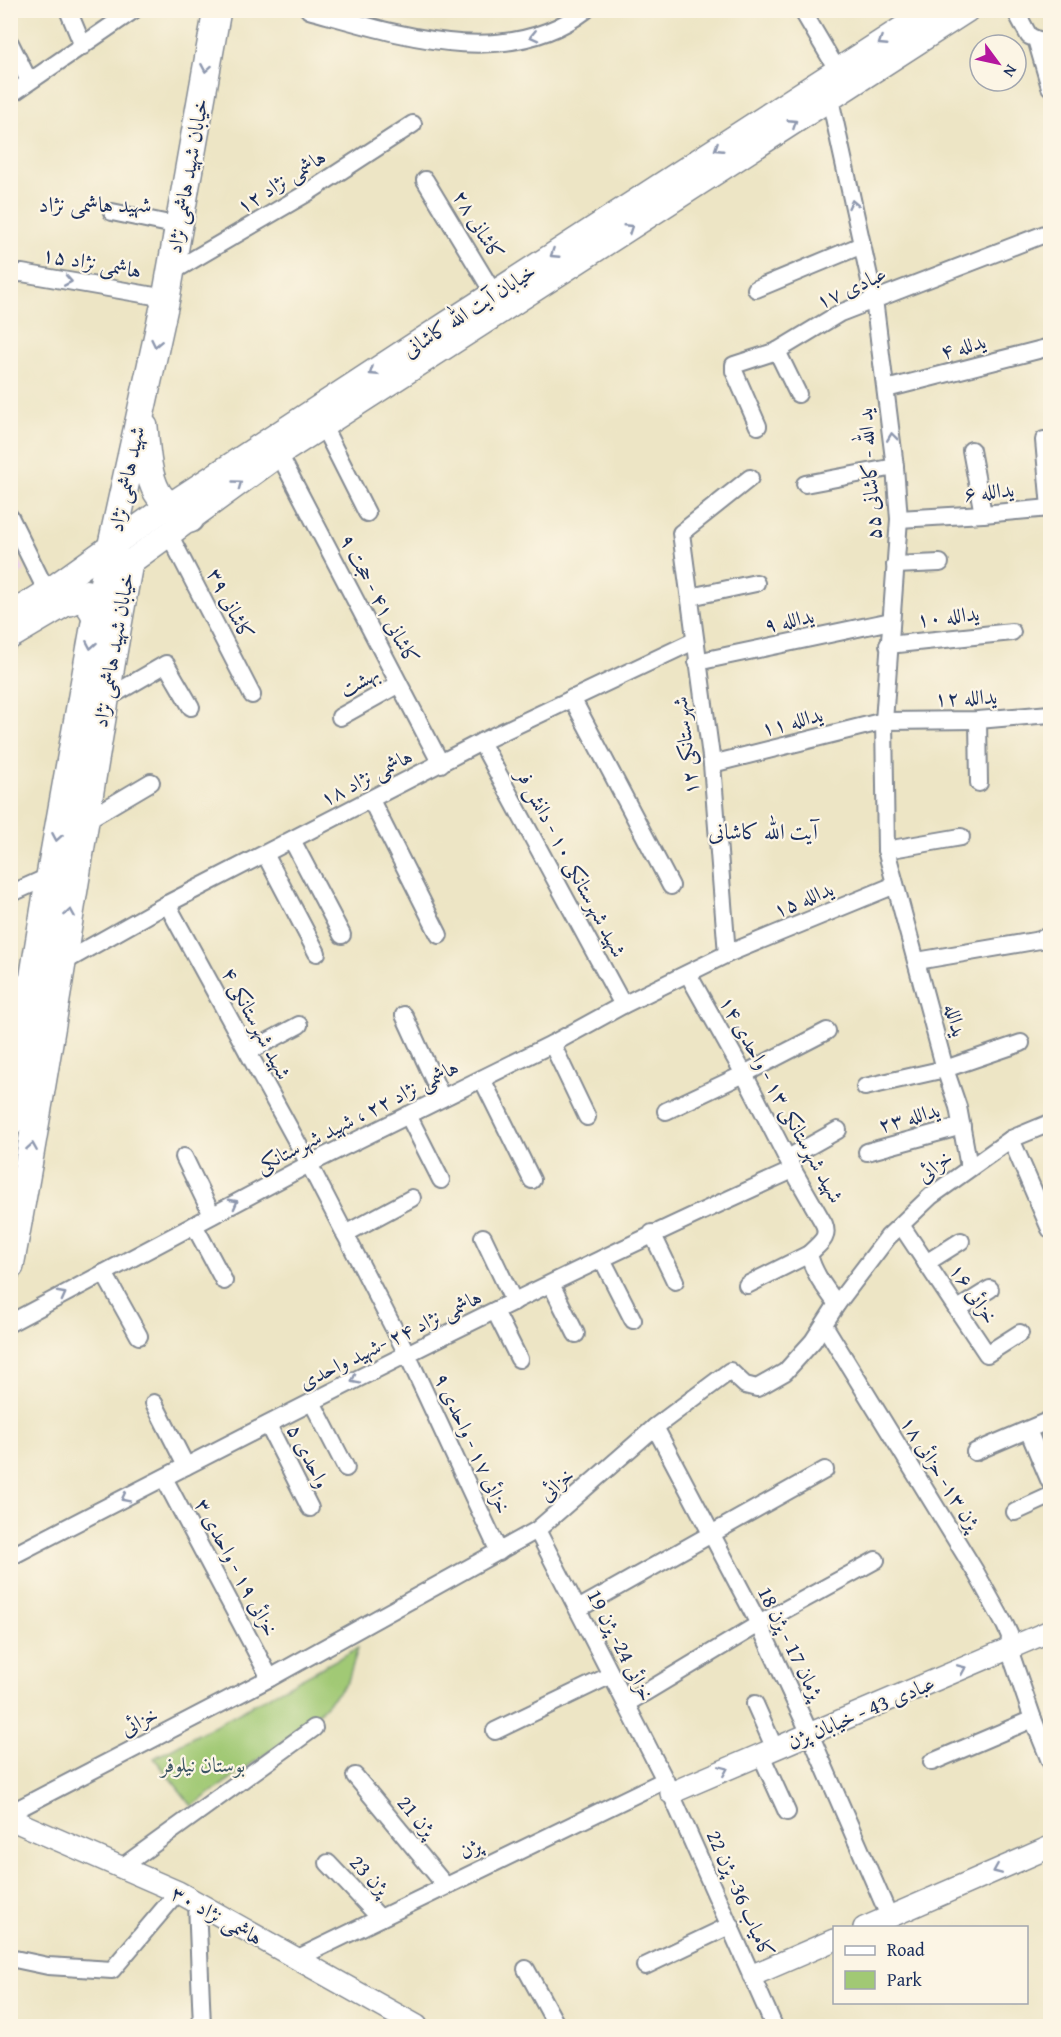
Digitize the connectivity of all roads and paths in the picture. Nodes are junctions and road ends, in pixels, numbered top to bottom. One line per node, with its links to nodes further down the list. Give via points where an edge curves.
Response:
1 (68, 10): 10 (street)
2 (135, 10): 10 (street)
3 (216, 10): 20 (main road, خیابان شهید هاشمی نژاد, one-way to 20)
4 (309, 10): 5 (street, one-way to 4, via 562,27 537,36 489,44 453,44 398,34)
5 (586, 10)
6 (802, 10): 12 (street)
7 (931, 10): 12 (main road, خیابان آیت الله کاشانی, one-way to 12)
8 (967, 10): 16 (main road, خیابان آیت الله کاشانی)
9 (1015, 10): 14 (street, via 1029,36 1036,39)
10 (83, 46): 13 (street)
11 (11, 47): 13 (street)
12 (838, 71): 26 (main road, خیابان آیت الله کاشانی, one-way to 26)
13 (29, 81): 15 (street)
14 (1050, 87)
15 (10, 94)
16 (830, 99): 22 (street, ید الله - کاشانی ۵۵, one-way to 16); 33 (main road, خیابان آیت الله کاشانی, one-way to 16)
17 (413, 124): 24 (street, هاشمی نژاد ۱۲)
18 (425, 180): 26 (street, کاشانی ۲۸)
19 (112, 212): 20 (street)
20 (178, 226): 24 (main road, خیابان شهید هاشمی نژاد)
21 (1050, 232): 27 (street, عبادی ۱۷)
22 (862, 245): 25 (street); 27 (street, ید الله - کاشانی ۵۵)
23 (10, 274): 24 (street, هاشمی نژاد ۱۵, one-way to 24)
24 (168, 286): 32 (main road, خیابان شهید هاشمی نژاد, one-way to 32)
25 (756, 289)
26 (494, 294): 36 (main road, خیابان آیت الله کاشانی, one-way to 36)
27 (874, 299): 29 (street, عبادی ۱۷, via 840,313); 30 (street, ید الله - کاشانی ۵۵)
28 (1050, 346): 30 (street, یدلله ۴)
29 (777, 351): 31 (street); 34 (street, عبادی ۱۷, via 734,365)
30 (886, 389): 38 (street, ید الله - کاشانی ۵۵, one-way to 30)
31 (798, 394)
32 (141, 411): 47 (main road, via 152,475 157,492 174,508); 48 (main road, شهید هاشمی نژاد)
33 (323, 426): 36 (main road, خیابان آیت الله کاشانی); 42 (street)
34 (758, 426)
35 (1044, 440): 41 (street)
36 (275, 447): 47 (main road, خیابان آیت الله کاشانی, one-way to 36); 47 (main road, خیابان آیت الله کاشانی); 63 (street, کاشانی ۴۱ - حجت ۹)
37 (971, 450): 43 (street)
38 (895, 467): 40 (street); 46 (street, ید الله - کاشانی ۵۵)
39 (750, 478): 54 (street, شهرستانکی ۱۲, via 681,533)
40 (805, 483)
41 (1050, 508): 43 (street, یدالله ۶); 44 (street)
42 (367, 513)
43 (983, 514): 46 (street, یدالله ۶)
44 (1050, 514)
45 (10, 517): 53 (street)
46 (898, 519): 50 (street, ید الله - کاشانی ۵۵)
47 (172, 523): 48 (main road, خیابان آیت الله کاشانی); 64 (street, کاشانی ۳۹)
48 (120, 555): 51 (main road); 53 (main road, خیابان آیت الله کاشانی); 66 (main road, خیابان شهید هاشمی نژاد)
49 (940, 563): 50 (street)
50 (895, 565): 57 (street, ید الله - کاشانی ۵۵)
51 (104, 581): 53 (main road, خیابان آیت الله کاشانی); 56 (main road, خیابان شهید هاشمی نژاد)
52 (756, 584): 54 (street)
53 (58, 597): 55 (main road, خیابان آیت الله کاشانی); 56 (main road, via 84,600); 59 (main road, خیابان آیت الله کاشانی)
54 (690, 597): 60 (street, شهرستانکی ۱۲)
55 (10, 615)
56 (96, 617): 83 (main road, خیابان شهید هاشمی نژاد, one-way to 83)
57 (891, 621): 61 (street, ید الله - کاشانی ۵۵); 62 (street, یدالله ۹)
58 (1012, 632): 61 (street, یدالله ۱۰)
59 (10, 638)
60 (694, 641): 62 (street, شهرستانکی ۱۲); 65 (street, هاشمی نژاد ۱۸)
61 (888, 645): 71 (street, ید الله - کاشانی ۵۵)
62 (697, 662): 74 (street, شهرستانکی ۱۲)
63 (399, 684): 69 (street, بهشت); 73 (street, کاشانی ۴۱ - حجت ۹)
64 (252, 695)
65 (572, 698): 72 (street, هاشمی نژاد ۱۸); 85 (street)
66 (104, 700): 67 (street, via 166,664); 78 (main road, خیابان شهید هاشمی نژاد)
67 (191, 707)
68 (1050, 714): 70 (street, یدالله ۱۲)
69 (340, 717)
70 (978, 720): 71 (street, یدالله ۱۲); 76 (street)
71 (884, 721): 74 (street, یدالله ۱۱); 81 (street, ید الله - کاشانی ۵۵)
72 (482, 742): 73 (street, هاشمی نژاد ۱۸); 98 (street, شهید شهرستانکی ۱۰ - دانش فر)
73 (441, 764): 77 (street, هاشمی نژاد ۱۸)
74 (712, 764): 92 (street, شهرستانکی ۱۲)
75 (151, 782): 78 (street)
76 (979, 783)
77 (371, 800): 80 (street, هاشمی نژاد ۱۸); 89 (street)
78 (85, 821): 94 (main road, خیابان شهید هاشمی نژاد, one-way to 78)
79 (961, 837): 81 (street)
80 (292, 840): 82 (street, هاشمی نژاد ۱۸); 88 (street)
81 (886, 849): 84 (street, ید الله - کاشانی ۵۵)
82 (265, 854): 87 (street, هاشمی نژاد ۱۸); 91 (street)
83 (50, 876): 86 (street); 96 (main road, خیابان شهید هاشمی نژاد)
84 (895, 885): 92 (street, یدالله ۱۵); 93 (street, یدالله)
85 (671, 886)
86 (10, 894)
87 (167, 904): 94 (street, هاشمی نژاد ۱۸); 104 (street, شهید شهرستانکی ۴)
88 (342, 935)
89 (439, 935)
90 (1050, 935): 93 (street)
91 (317, 953)
92 (727, 954): 95 (street, هاشمی نژاد ۲۲ ، شهید شهرستانکی)
93 (917, 961): 105 (street, یدالله)
94 (62, 963): 137 (main road, خیابان شهید هاشمی نژاد, one-way to 94)
95 (688, 974): 98 (street, هاشمی نژاد ۲۲ ، شهید شهرستانکی); 106 (street, شهید شهرستانکی ۱۳ - واحدی ۱۴)
96 (34, 977): 97 (street); 113 (main road, خیابان شهید هاشمی نژاد)
97 (10, 989)
98 (622, 1005): 103 (street, هاشمی نژاد ۲۲ ، شهید شهرستانکی)
99 (404, 1015): 109 (street)
100 (299, 1025): 104 (street)
101 (827, 1031): 106 (street)
102 (1022, 1043): 105 (street)
103 (552, 1044): 107 (street, هاشمی نژاد ۲۲ ، شهید شهرستانکی); 112 (street)
104 (248, 1052): 120 (street, شهید شهرستانکی ۴)
105 (945, 1069): 108 (street); 115 (street, یدالله)
106 (744, 1074): 110 (street); 121 (street, شهید شهرستانکی ۱۳ - واحدی ۱۴)
107 (482, 1079): 109 (street, هاشمی نژاد ۲۲ ، شهید شهرستانکی); 124 (street)
108 (865, 1087)
109 (442, 1098): 111 (street, هاشمی نژاد ۲۲ ، شهید شهرستانکی)
110 (666, 1111)
111 (408, 1115): 120 (street, هاشمی نژاد ۲۲ ، شهید شهرستانکی); 123 (street)
112 (587, 1116)
113 (10, 1122)
114 (1050, 1122): 117 (street, خزائی)
115 (962, 1126): 118 (street, یدالله ۲۳); 122 (street, یدالله)
116 (838, 1130): 121 (street, هاشمی نژاد ۲۴ -شهید واحدی)
117 (1011, 1138): 122 (street, خزائی); 129 (street)
118 (867, 1152)
119 (184, 1157): 126 (street)
120 (309, 1164): 126 (street, هاشمی نژاد ۲۲ ، شهید شهرستانکی, one-way to 120); 131 (street, شهید شهرستانکی ۴)
121 (791, 1164): 130 (street, هاشمی نژاد ۲۴ -شهید واحدی); 134 (street, شهید شهرستانکی ۱۳ - واحدی ۱۴, via 827,1231 826,1238)
122 (969, 1167): 128 (street, خزائی)
123 (441, 1180)
124 (532, 1180)
125 (412, 1198): 131 (street)
126 (212, 1215): 127 (street, هاشمی نژاد ۲۲ ، شهید شهرستانکی)
127 (194, 1225): 138 (street, هاشمی نژاد ۲۲ ، شهید شهرستانکی); 139 (street)
128 (901, 1225): 136 (street, خزائی ۱۶); 145 (street, خزائی)
129 (1050, 1229)
130 (652, 1233): 135 (street, هاشمی نژاد ۲۴ -شهید واحدی); 140 (street)
131 (345, 1234): 154 (street, خزائی ۱۷ - واحدی ۹)
132 (483, 1237): 144 (street)
133 (961, 1241): 136 (street)
134 (809, 1254): 142 (street); 145 (street, via 820,1280)
135 (602, 1259): 141 (street, هاشمی نژاد ۲۴ -شهید واحدی); 148 (street)
136 (926, 1263): 146 (street, خزائی ۱۶)
137 (10, 1266)
138 (104, 1273): 149 (street, هاشمی نژاد ۲۲ ، شهید شهرستانکی, one-way to 138); 153 (street)
139 (224, 1281)
140 (675, 1281)
141 (551, 1284): 144 (street, هاشمی نژاد ۲۴ -شهید واحدی); 152 (street)
142 (747, 1284)
143 (990, 1289): 146 (street)
144 (514, 1302): 147 (street, هاشمی نژاد ۲۴ -شهید واحدی)
145 (837, 1304): 150 (street, خزائی)
146 (957, 1309): 151 (street, خزائی ۱۶, via 987,1354)
147 (495, 1311): 154 (street, هاشمی نژاد ۲۴ -شهید واحدی); 155 (street)
148 (633, 1320)
149 (10, 1323)
150 (824, 1325): 160 (street, خزائی, via 785,1372 757,1388 745,1384 730,1371); 179 (street, پژن ۱۳- حزائی ۱۸, via 975,1571 1010,1636)
151 (1020, 1333)
152 (576, 1334)
153 (139, 1336)
154 (407, 1354): 156 (street, هاشمی نژاد ۲۴ -شهید واحدی, one-way to 156); 173 (street, خزائی ۱۷ - واحدی ۹)
155 (519, 1359)
156 (312, 1402): 159 (street, هاشمی نژاد ۲۴ -شهید واحدی); 164 (street)
157 (154, 1403): 163 (street)
158 (1050, 1420): 161 (street)
159 (268, 1425): 163 (street, هاشمی نژاد ۲۴ -شهید واحدی); 169 (street, واحدی ۵)
160 (655, 1427): 171 (street, خزائی); 172 (street, پژمان 17 - پژن 18)
161 (1028, 1430): 162 (street); 167 (street)
162 (975, 1452)
163 (186, 1466): 166 (street, هاشمی نژاد ۲۴ -شهید واحدی)
164 (345, 1468)
165 (825, 1470): 172 (street)
166 (164, 1478): 174 (street, هاشمی نژاد ۲۴ -شهید واحدی, one-way to 174); 181 (street, خزائی ۱۹ - واحدی ۳)
167 (1050, 1482)
168 (1050, 1496): 170 (street)
169 (310, 1508)
170 (1015, 1512)
171 (537, 1530): 173 (street, خزائی); 176 (street, خزائی 24- پژن 19)
172 (711, 1534): 176 (street); 177 (street, پژمان 17 - پژن 18)
173 (499, 1552): 181 (street, خزائی)
174 (10, 1557)
175 (876, 1560): 177 (street)
176 (578, 1609): 180 (street, خزائی 24- پژن 19)
177 (759, 1624): 182 (street); 187 (street, پژمان 17 - پژن 18)
178 (1050, 1631): 179 (street, عبادی 43 - خیابان پژن)
179 (1009, 1649): 184 (street, پژن ۱۳- حزائی ۱۸); 187 (street, عبادی 43 - خیابان پژن, one-way to 179)
180 (611, 1675): 182 (street, خزائی 24- پژن 19); 186 (street)
181 (270, 1678): 194 (street, خزائی)
182 (626, 1704): 192 (street, خزائی 24- پژن 19)
183 (755, 1704): 188 (street)
184 (1033, 1719): 189 (street, پژن ۱۳- حزائی ۱۸); 190 (street)
185 (314, 1728): 198 (street)
186 (495, 1731)
187 (810, 1734): 188 (street, عبادی 43 - خیابان پژن); 202 (street, پژمان 17 - پژن 18)
188 (768, 1752): 192 (street, عبادی 43 - خیابان پژن, one-way to 188); 193 (street)
189 (1050, 1761)
190 (932, 1762)
191 (355, 1776): 199 (street, پژن 21)
192 (668, 1786): 199 (street, پژن); 204 (street, کامیاب 36- پژن 22)
193 (787, 1812)
194 (10, 1813)
195 (10, 1819): 198 (street, هاشمی نژاد ۳۰)
196 (1050, 1847): 202 (street, one-way to 202)
197 (328, 1863): 203 (street, پژن 23)
198 (122, 1867): 200 (street, هاشمی نژاد ۳۰)
199 (445, 1885): 203 (street, پژن)
200 (178, 1892): 201 (street, هاشمی نژاد ۳۰); 207 (street, via 111,1970 48,1966)
201 (197, 1904): 208 (street, هاشمی نژاد ۳۰); 212 (street)
202 (889, 1916): 205 (street)
203 (380, 1918): 208 (street, پژن)
204 (730, 1925): 209 (street); 211 (street, کامیاب 36- پژن 22)
205 (868, 1926)
206 (833, 1940): 211 (street)
207 (10, 1958)
208 (296, 1959): 213 (street, هاشمی نژاد ۳۰)
209 (645, 1966)
210 (526, 1969): 214 (street)
211 (753, 1975): 215 (street, کامیاب 36- پژن 22)
212 (202, 2026)
213 (417, 2026)
214 (557, 2026)
215 (774, 2026)

